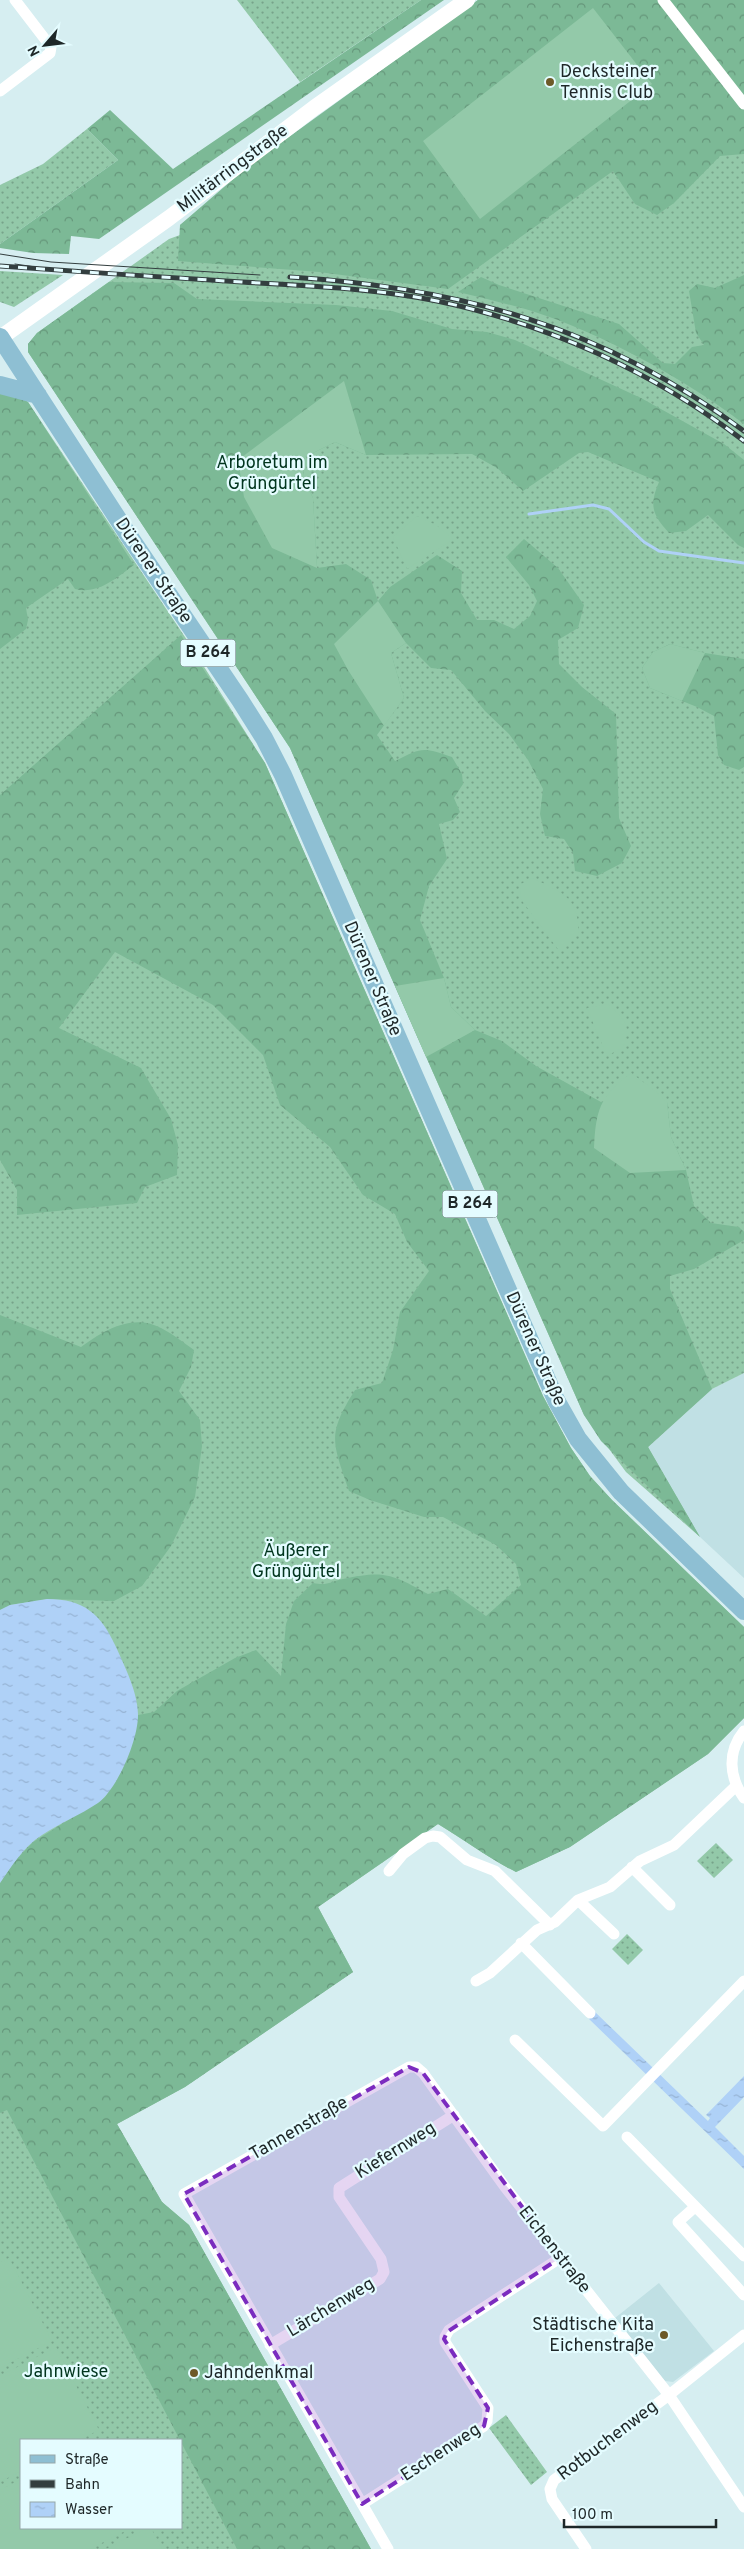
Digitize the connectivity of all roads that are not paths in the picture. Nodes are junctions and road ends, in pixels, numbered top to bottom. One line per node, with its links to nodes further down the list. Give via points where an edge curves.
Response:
1 (15, 0): 4 (street, via 51,47 50,53)
2 (466, 0): 6 (main road, Militärringstraße, via 284,130 169,218)
3 (663, 0): 5 (street)
4 (0, 91)
5 (744, 104)
6 (0, 337): 8 (main road, Dürener Straße / B 264)
7 (0, 385): 8 (main road)
8 (38, 395): 9 (main road, Dürener Straße / B 264, via 268,746 283,775 556,1400 578,1439 621,1492)
9 (744, 1611)
10 (744, 1731): 11 (street, via 733,1752 731,1771)
11 (736, 1786): 12 (street); 13 (street, via 674,1845)
12 (744, 1798)
13 (632, 1867): 15 (street, via 617,1883); 16 (street)
14 (389, 1871): 17 (street, via 404,1854 426,1838 440,1837 467,1860 495,1872)
15 (578, 1900): 17 (street); 18 (street)
16 (670, 1905)
17 (550, 1925): 19 (street, via 537,1930)
18 (614, 1934)
19 (521, 1943): 20 (street, via 490,1973); 22 (street)
20 (476, 1981)
21 (744, 1981): 23 (street, via 603,2126)
22 (590, 2013)
23 (515, 2040)
24 (416, 2067): 25 (street, Eichenstraße); 33 (street, Tannenstraße, via 409,2067 184,2194)
25 (454, 2115): 27 (street, Kiefernweg); 30 (street, Eichenstraße)
26 (626, 2137): 28 (street)
27 (339, 2188): 33 (street, Lärchenweg, via 339,2197 381,2259 384,2272 380,2279)
28 (695, 2207): 29 (street); 31 (street, via 678,2222)
29 (744, 2256)
30 (560, 2258): 34 (street, Eichenstraße); 35 (street, Eschenweg, via 445,2336 445,2342 488,2408 484,2426)
31 (744, 2295)
32 (744, 2335): 34 (street, Rotbuchenweg)
33 (270, 2346): 35 (street)
34 (670, 2395): 36 (street, Eichenstraße); 38 (street, Rotbuchenweg, via 554,2480 550,2489 552,2499)
35 (362, 2504): 37 (street)
36 (744, 2507)
37 (388, 2549)
38 (586, 2549)

